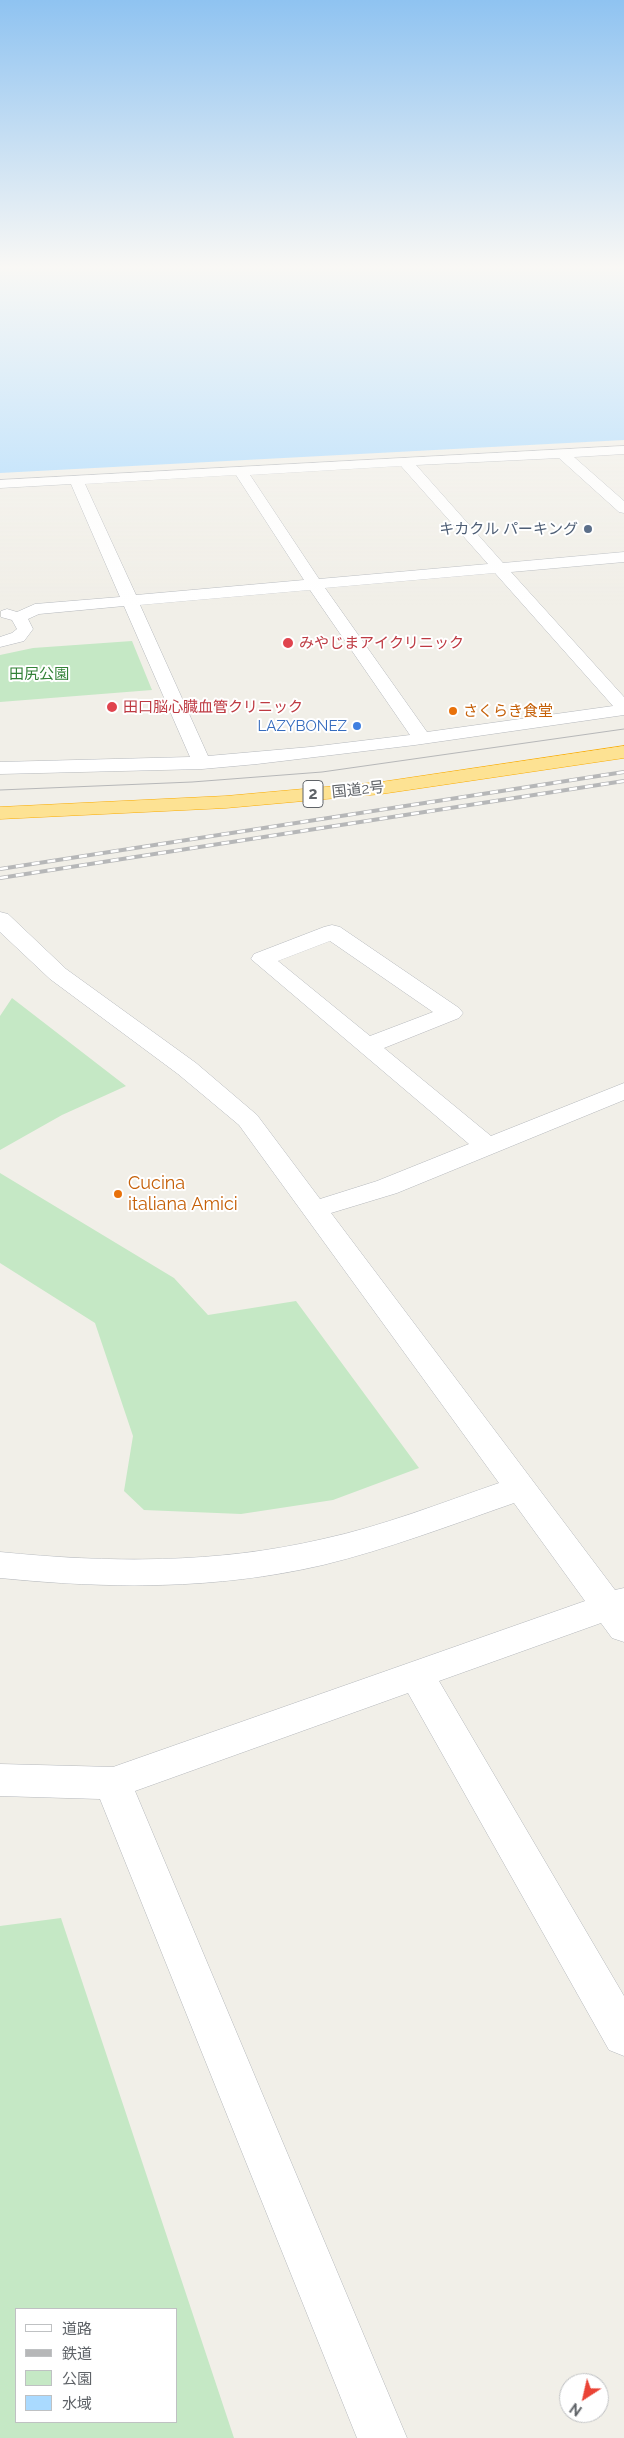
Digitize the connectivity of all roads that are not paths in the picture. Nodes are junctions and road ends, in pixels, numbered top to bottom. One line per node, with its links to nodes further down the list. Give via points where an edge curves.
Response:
1 (624, 450): 2 (street)
2 (562, 454): 3 (street); 7 (street)
3 (405, 462): 4 (street); 9 (street)
4 (240, 470): 5 (street); 10 (street)
5 (76, 479): 6 (street); 11 (street)
6 (0, 484)
7 (624, 509)
8 (624, 557): 9 (street)
9 (500, 567): 10 (street); 15 (street)
10 (314, 584): 11 (street); 16 (street)
11 (130, 600): 13 (street, via 35,609); 18 (street)
12 (0, 613): 13 (street)
13 (19, 617): 14 (street, via 25,628 23,634)
14 (0, 642)
15 (624, 709): 16 (street)
16 (422, 738): 18 (street)
17 (624, 752): 20 (highway, 国道2号 / 2, via 381,788 226,802)
18 (202, 762): 19 (street)
19 (0, 768)
20 (0, 813)
21 (0, 919): 25 (street, via 63,977 226,1099 266,1143)
22 (367, 1046): 22 (street, via 277,972 262,959 332,932 451,1013); 24 (street)
23 (624, 1090): 24 (street)
24 (487, 1146): 25 (street, via 387,1187)
25 (315, 1209): 26 (street)
26 (521, 1488): 27 (street, via 369,1539 324,1552 258,1564 189,1572 120,1574); 28 (street)
27 (0, 1565)
28 (619, 1612): 29 (street)
29 (417, 1675): 31 (street); 32 (street)
30 (0, 1780): 31 (street)
31 (113, 1783): 33 (street)
32 (624, 2036)
33 (382, 2438)

